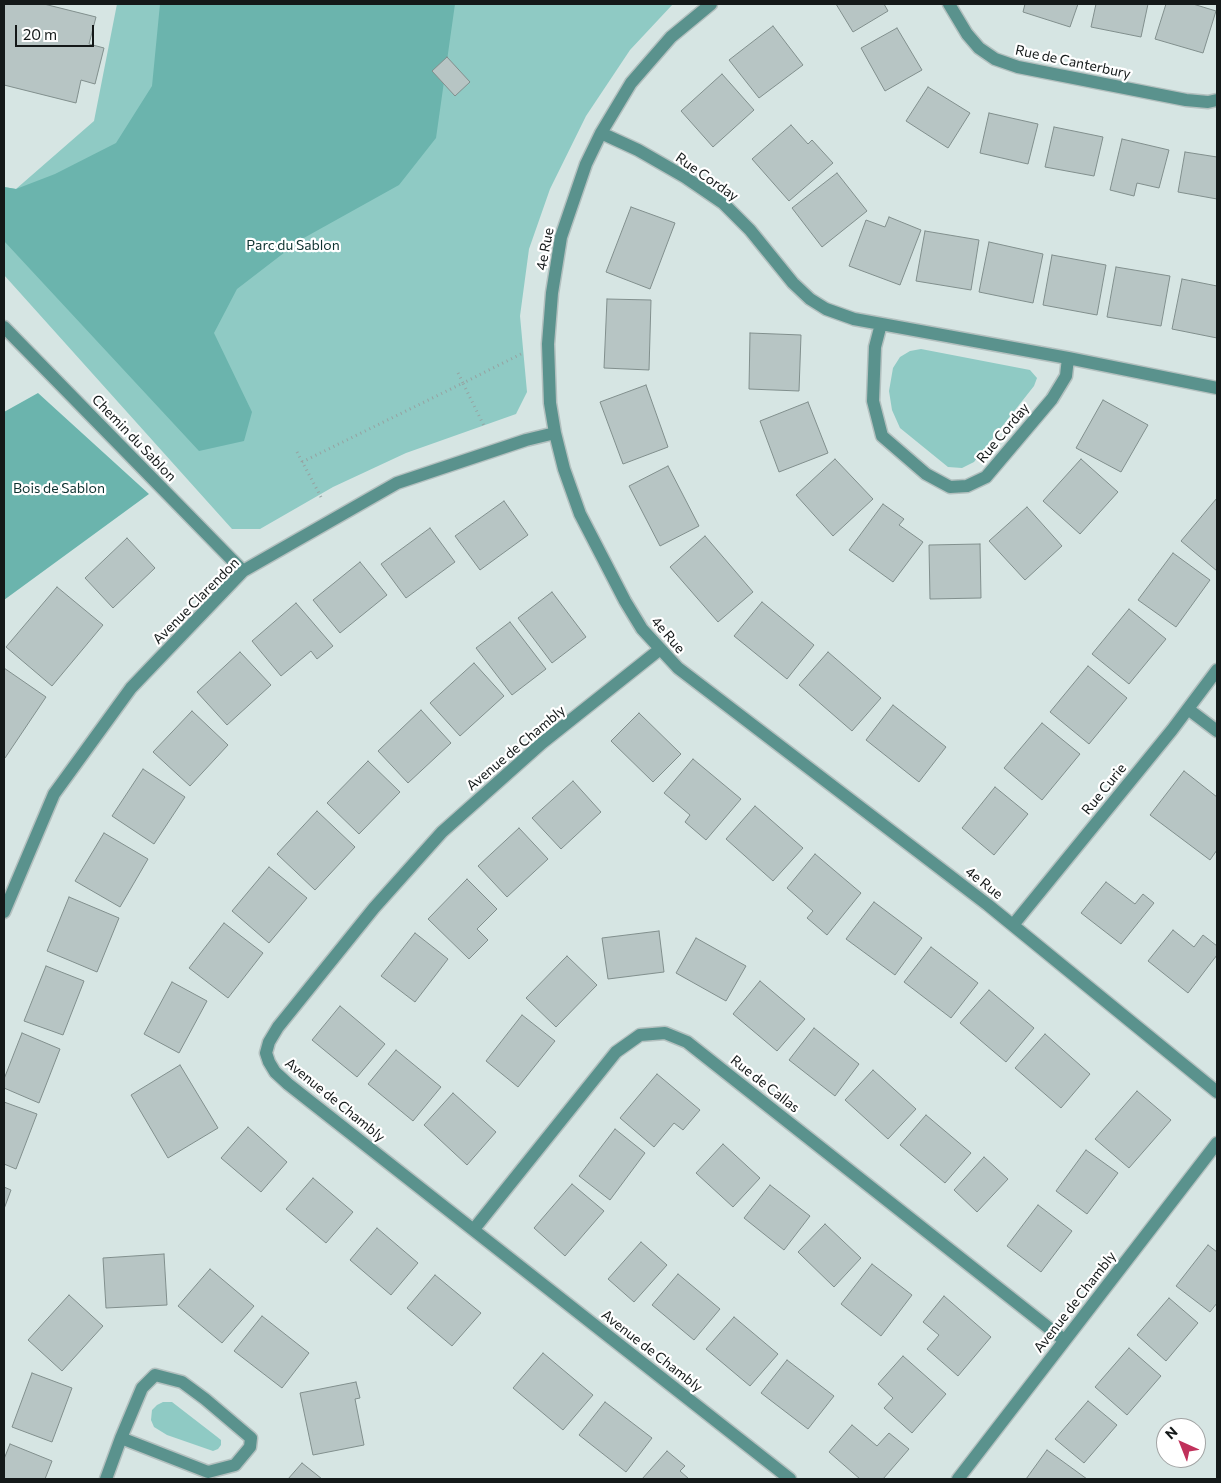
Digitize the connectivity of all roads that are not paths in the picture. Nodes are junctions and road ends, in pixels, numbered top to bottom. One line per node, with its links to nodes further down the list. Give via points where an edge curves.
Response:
1 (711, 4): 4 (street, 4e Rue, via 671,37 630,83)
2 (949, 4): 3 (street, Rue de Canterbury, via 967,34 995,59 1018,67 1186,100)
3 (1217, 100)
4 (601, 133): 5 (street, Rue Corday, via 669,168 723,203 750,230 792,283 810,299 854,319); 9 (street, 4e Rue, via 583,172 561,236 552,293 548,344 550,402)
5 (881, 324): 7 (street, Rue Corday); 7 (street, Rue Corday, via 875,347 873,401 882,436 926,474 950,488 967,486 986,477 1052,398 1066,376)
6 (4, 326): 10 (street, Chemin du Sablon)
7 (1068, 358): 8 (street, Rue Corday)
8 (1217, 388)
9 (555, 433): 10 (street, Avenue Clarendon, via 397,483); 11 (street, 4e Rue, via 580,514 624,601)
10 (244, 572): 15 (street, Avenue Clarendon, via 131,688 54,794)
11 (659, 650): 16 (street, 4e Rue, via 678,668); 19 (street, Avenue de Chambly, via 542,743 442,832 368,916 269,1042 266,1053 275,1072)
12 (1217, 670): 13 (street, Rue Curie)
13 (1188, 709): 14 (street); 16 (street, Rue Curie)
14 (1217, 731)
15 (4, 912)
16 (1013, 925): 17 (street, 4e Rue)
17 (1217, 1092)
18 (1217, 1143): 20 (street, Avenue de Chambly)
19 (474, 1229): 20 (street, Rue de Callas, via 616,1052 640,1035 665,1033 687,1042); 23 (street, Avenue de Chambly)
20 (1064, 1340): 24 (street, Avenue de Chambly)
21 (121, 1438): 21 (street, via 208,1472 236,1465 250,1447 251,1438 182,1382 154,1375 142,1388); 22 (street)
22 (106, 1479)
23 (790, 1479)
24 (958, 1479)

